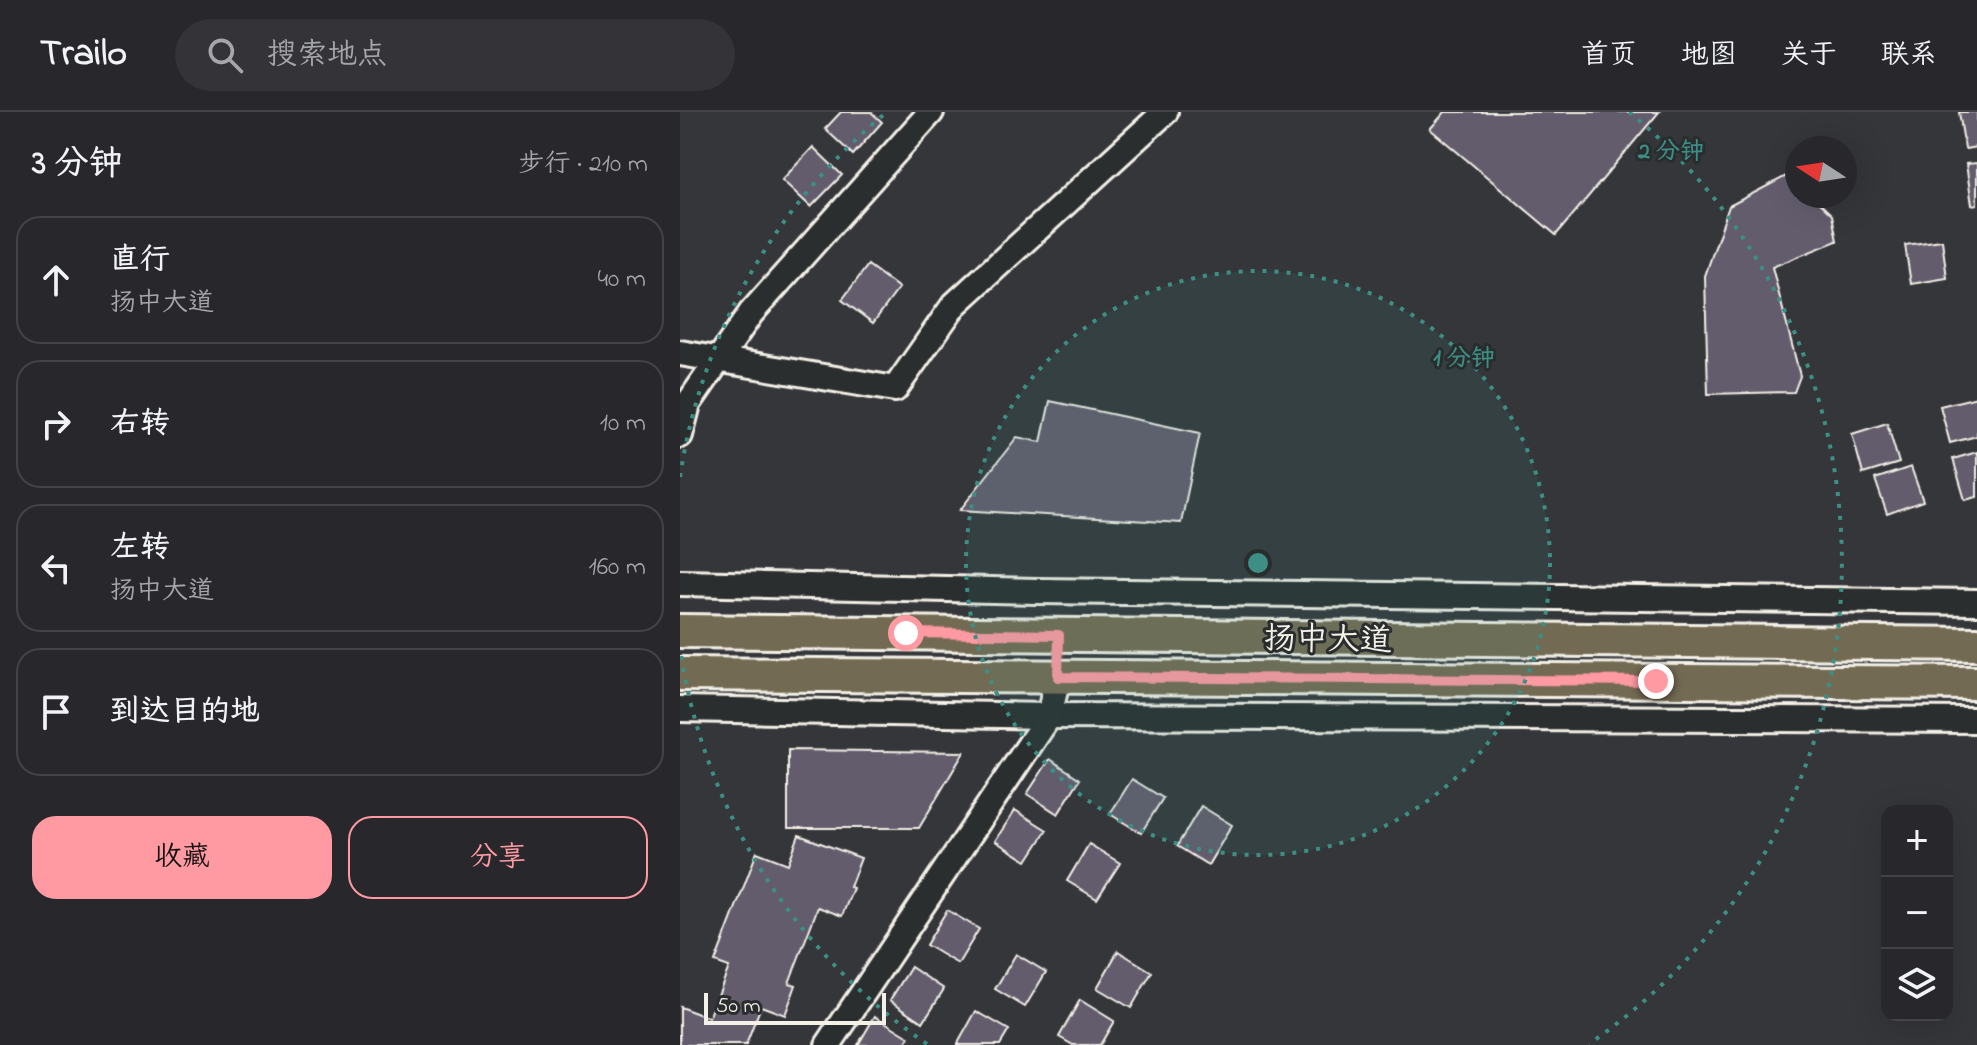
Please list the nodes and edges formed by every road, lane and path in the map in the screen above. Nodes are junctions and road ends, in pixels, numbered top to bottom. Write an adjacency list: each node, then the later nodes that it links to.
1 (931, 112): 4 (street)
2 (1165, 112): 4 (street)
3 (680, 353): 4 (street)
4 (719, 360): 5 (street)
5 (680, 435)
6 (680, 583): 7 (street)
7 (1977, 602)
8 (680, 631): 9 (main road, 扬中大道)
9 (1059, 635): 10 (main road, 扬中大道); 12 (main road)
10 (1977, 644)
11 (680, 674): 12 (main road, 扬中大道)
12 (1058, 677): 13 (main road, 扬中大道); 15 (street)
13 (1977, 683)
14 (680, 709): 15 (street)
15 (1049, 716): 16 (street); 17 (street)
16 (1977, 720)
17 (828, 1045)

